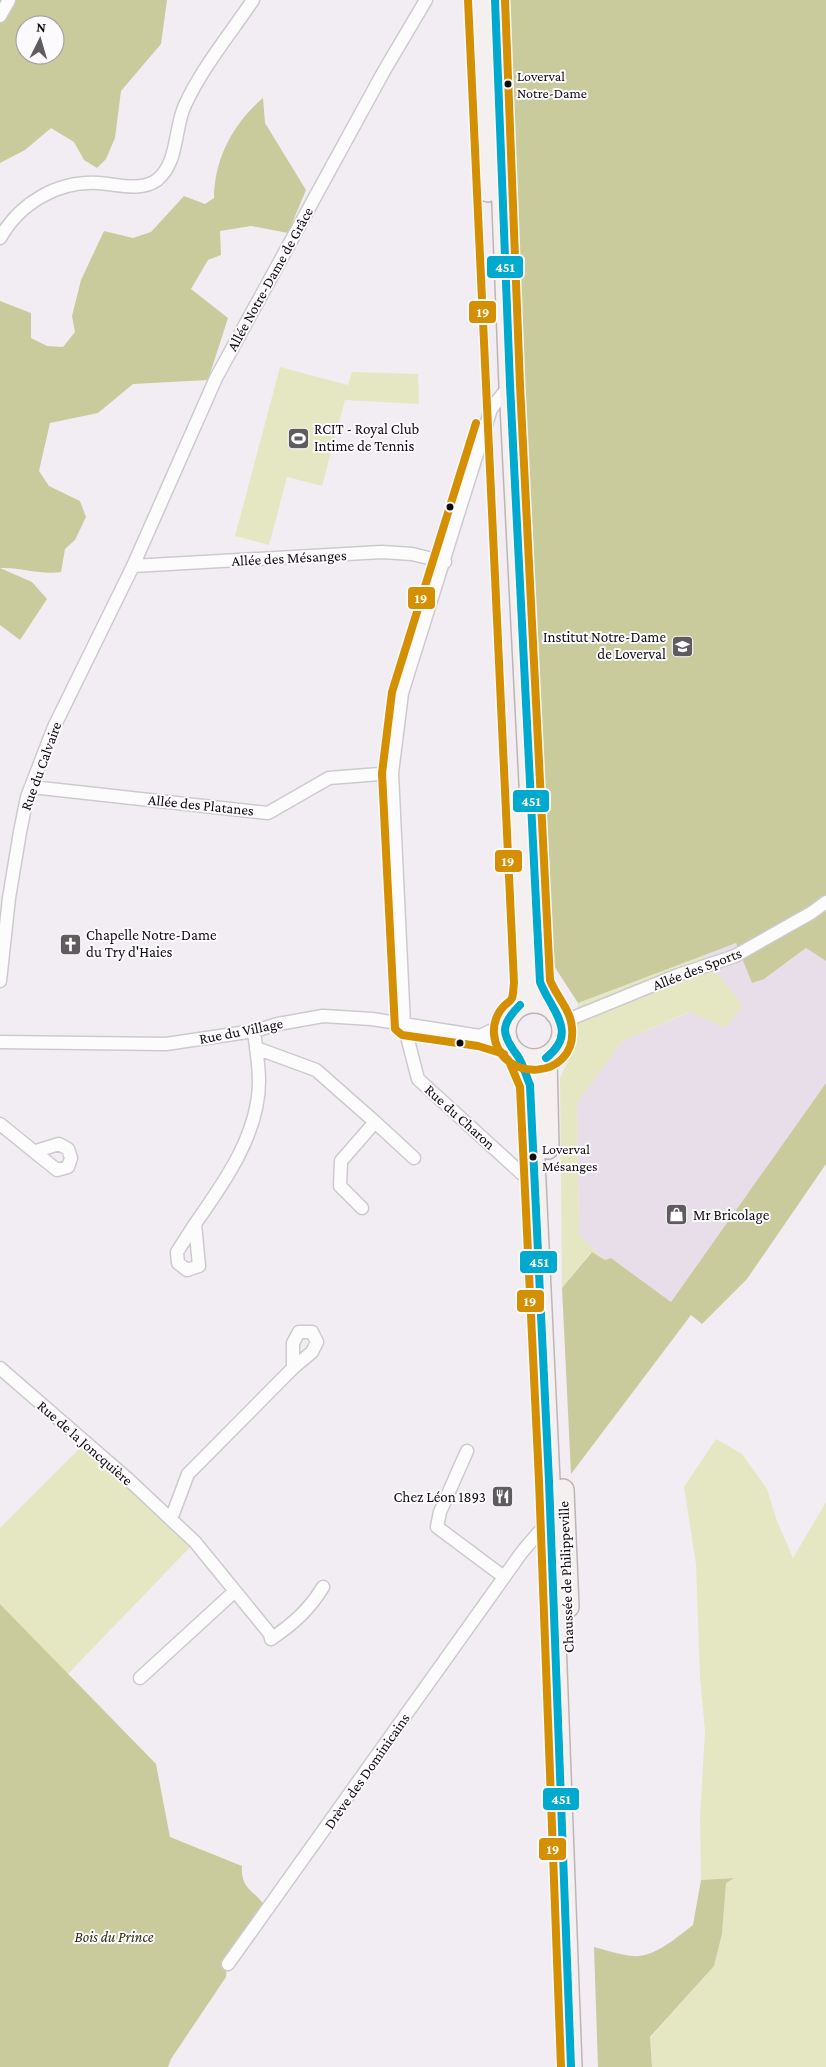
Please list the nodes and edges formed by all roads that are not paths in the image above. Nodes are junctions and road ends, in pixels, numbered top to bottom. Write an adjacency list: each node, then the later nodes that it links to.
1 (9, 0): 6 (street)
2 (253, 0): 7 (street)
3 (426, 0): 10 (street, Allée Notre-Dame de Grâce)
4 (478, 0): 8 (main road)
5 (495, 0): 8 (main road)
6 (0, 16)
7 (0, 238)
8 (504, 392): 9 (street, Rue du Charon); 16 (main road); 17 (main road)
9 (445, 562): 10 (street, Allée des Mésanges); 11 (street, Rue du Charon)
10 (133, 566): 12 (street, Rue du Calvaire)
11 (392, 773): 12 (street, Allée des Platanes); 18 (street, Rue du Charon)
12 (32, 786): 13 (street, Rue du Calvaire)
13 (5, 897): 15 (street, Rue du Calvaire)
14 (826, 902): 17 (street, Allée des Sports)
15 (0, 982)
16 (520, 1005): 17 (main road); 21 (main road)
17 (560, 1020): 24 (main road)
18 (404, 1025): 19 (street, Rue du Village); 20 (street, Rue du Village); 29 (street, Rue du Charon)
19 (254, 1031): 22 (street, Rue du Village); 23 (street)
20 (480, 1036): 21 (street); 21 (street, Rue du Village)
21 (510, 1041): 24 (main road); 36 (main road, Chaussée de Philippeville)
22 (0, 1042)
23 (256, 1048): 25 (street); 31 (street)
24 (546, 1058): 43 (main road, Chaussée de Philippeville)
25 (375, 1122): 28 (street); 30 (street)
26 (0, 1124): 27 (street)
27 (36, 1152)
28 (414, 1158)
29 (521, 1173)
30 (362, 1208)
31 (195, 1224)
32 (0, 1368): 35 (street, Rue de la Joncquière)
33 (293, 1368): 35 (street)
34 (468, 1451): 37 (street)
35 (171, 1519): 39 (street, Rue de la Joncquière)
36 (549, 1524): 37 (street, Drève des Dominicains); 42 (main road, Chaussée de Philippeville)
37 (504, 1577): 41 (street, Drève des Dominicains)
38 (324, 1587): 39 (street, Rue de la Joncquière)
39 (236, 1590): 40 (street)
40 (140, 1678)
41 (228, 1964)
42 (571, 2067)
43 (586, 2067)

